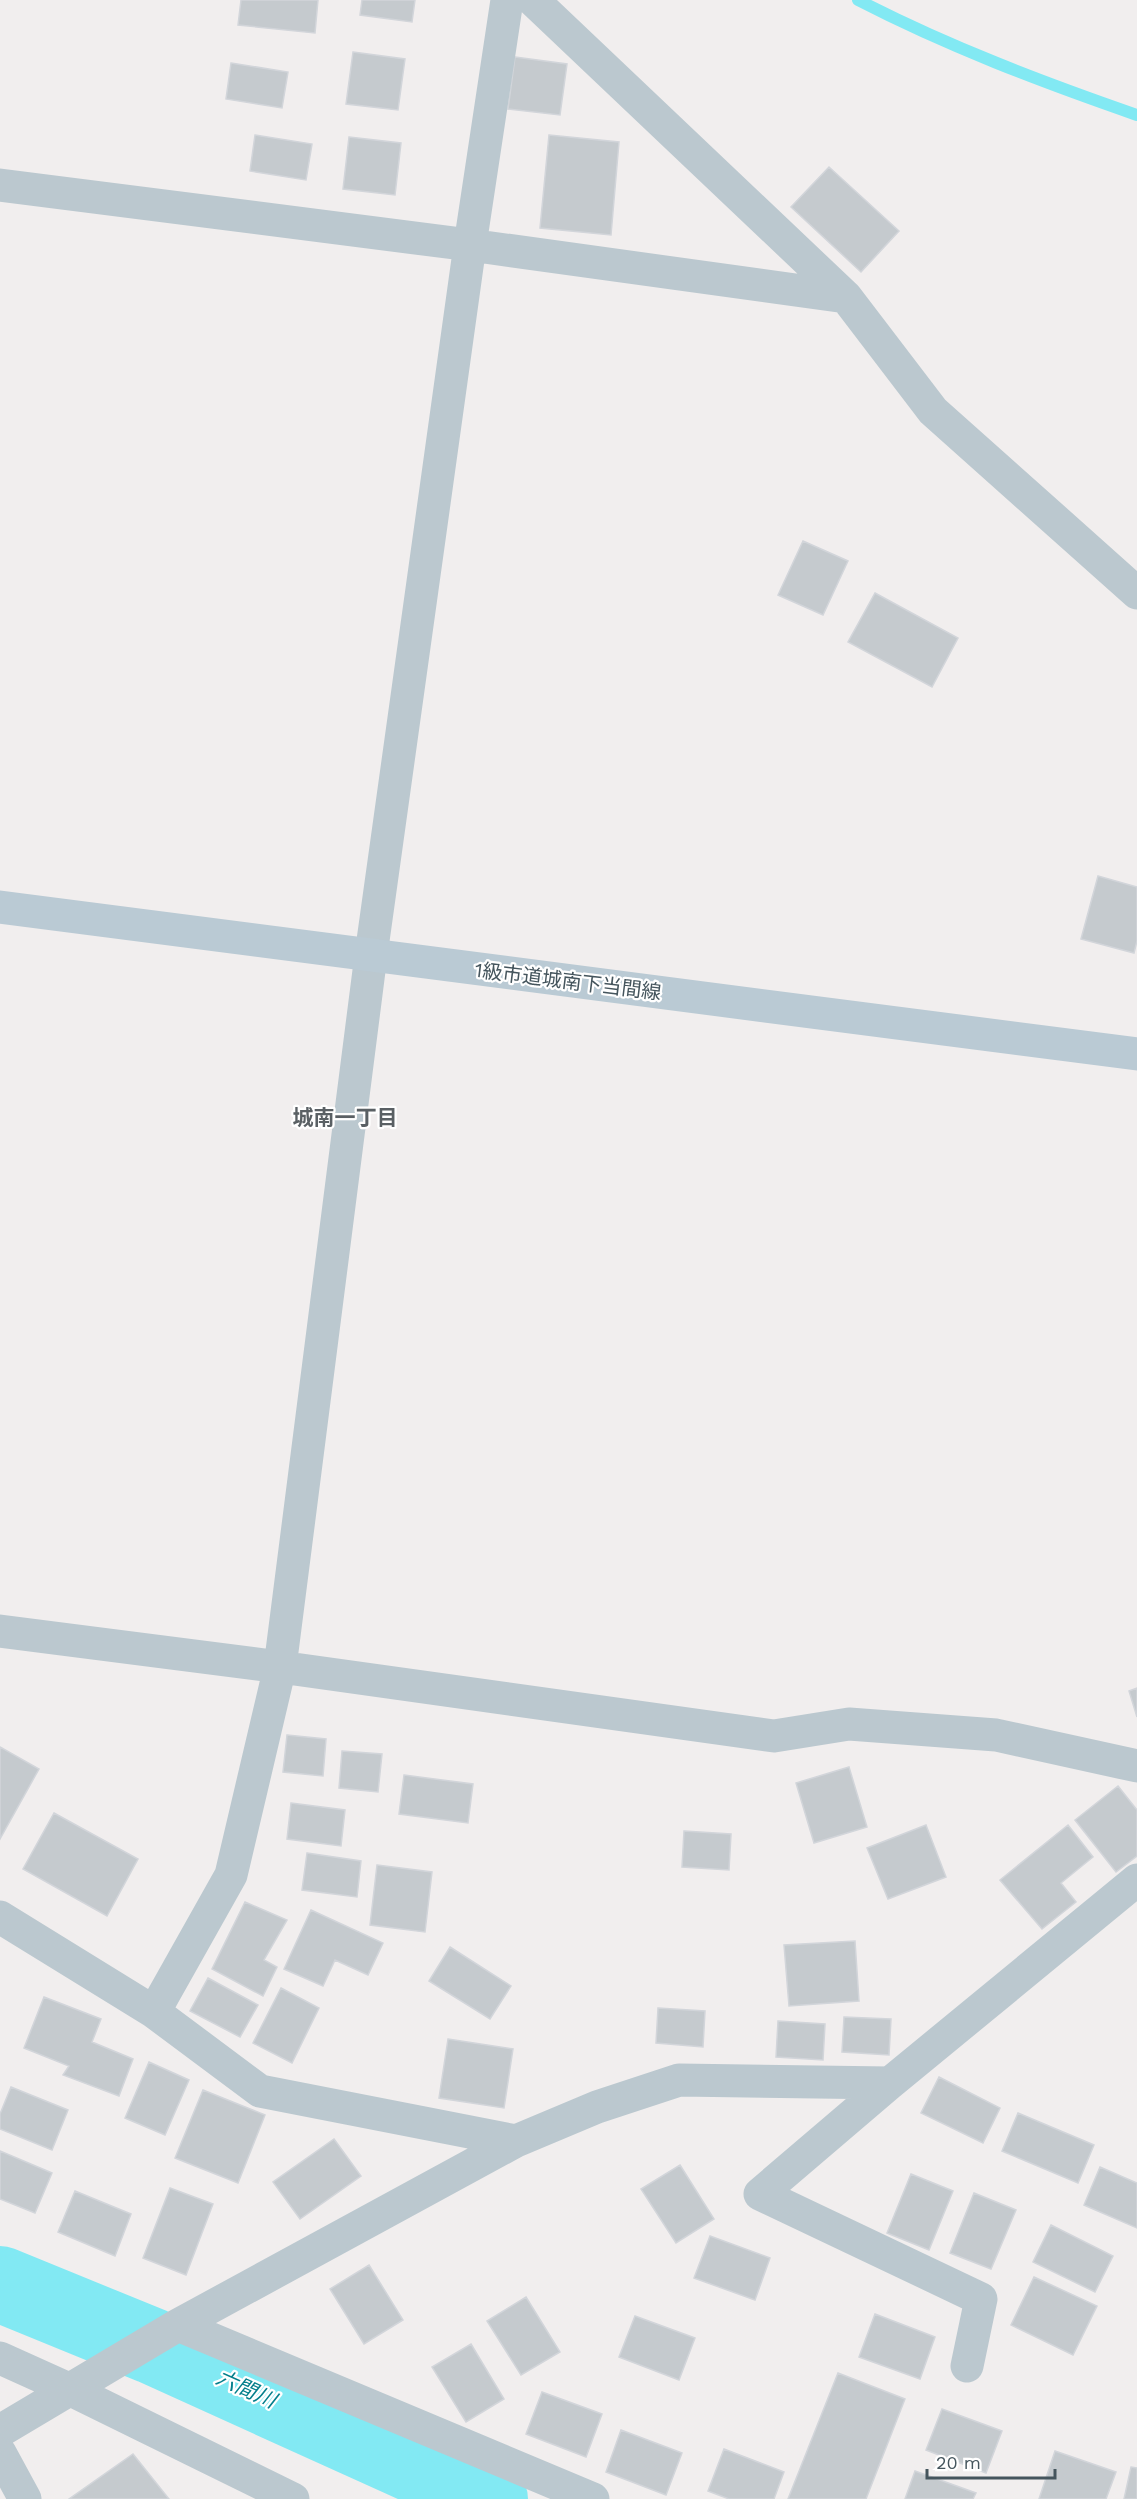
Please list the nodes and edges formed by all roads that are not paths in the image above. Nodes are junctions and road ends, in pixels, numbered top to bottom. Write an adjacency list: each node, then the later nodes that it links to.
1 (507, 0): 4 (street)
2 (533, 0): 5 (street)
3 (0, 185): 4 (street)
4 (470, 244): 5 (street); 8 (street)
5 (846, 297): 6 (street)
6 (1137, 593)
7 (0, 906): 8 (street, 1級市道城南下当間線)
8 (371, 955): 9 (street, 1級市道城南下当間線); 11 (street)
9 (1137, 1054)
10 (0, 1631): 11 (street)
11 (280, 1667): 12 (street); 15 (street)
12 (1137, 1766)
13 (1137, 1880): 16 (street)
14 (0, 1917): 15 (street)
15 (154, 2012): 17 (street)
16 (890, 2083): 17 (street); 20 (street)
17 (516, 2141): 18 (street)
18 (177, 2325): 21 (street); 26 (street)
19 (0, 2358): 21 (street)
20 (967, 2366)
21 (71, 2390): 22 (street); 25 (street)
22 (0, 2431)
23 (0, 2453): 24 (street)
24 (25, 2499)
25 (293, 2499)
26 (593, 2499)

